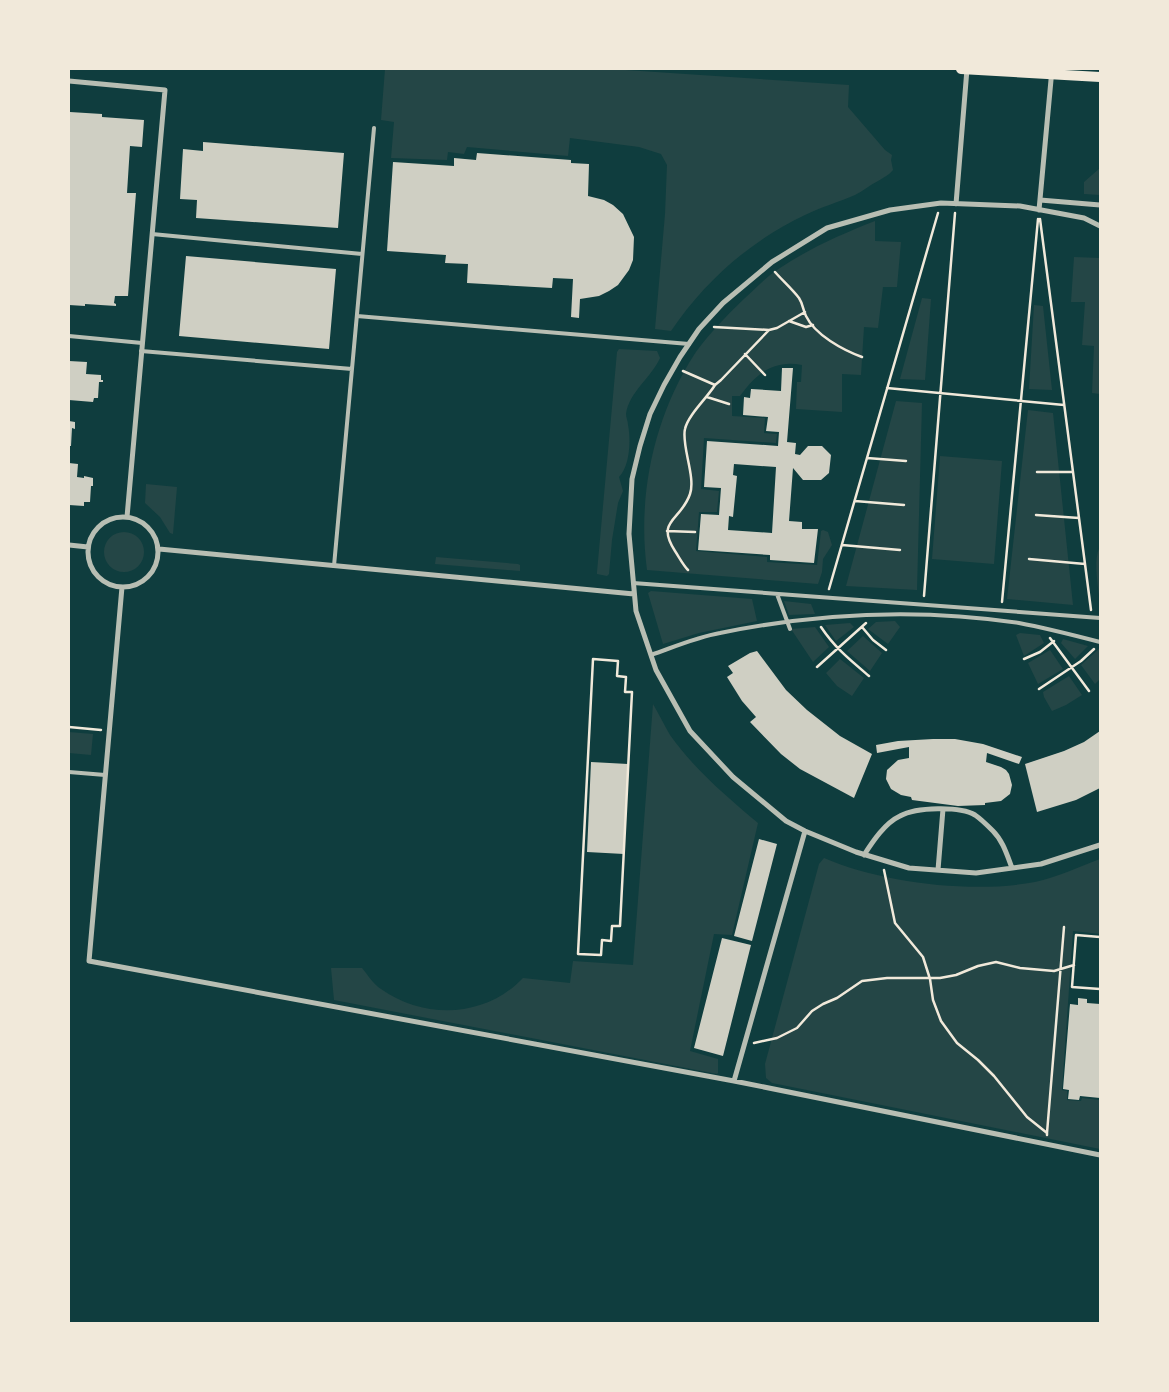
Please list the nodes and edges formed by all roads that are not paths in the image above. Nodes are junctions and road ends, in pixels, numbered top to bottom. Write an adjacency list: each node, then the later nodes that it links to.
1 (961, 69): 2 (main road)
2 (967, 69): 3 (main road); 8 (street)
3 (1052, 71): 4 (main road); 7 (street)
4 (1100, 77)
5 (69, 81): 12 (street)
6 (374, 128): 13 (lane)
7 (1040, 200): 9 (street); 10 (street)
8 (956, 204): 10 (street); 17 (street)
9 (1100, 205)
10 (1039, 210): 11 (street)
11 (1100, 226)
12 (152, 234): 13 (lane); 16 (street)
13 (362, 254): 14 (lane)
14 (357, 316): 17 (lane); 19 (lane)
15 (69, 336): 16 (lane)
16 (142, 343): 18 (street)
17 (688, 344): 25 (street)
18 (141, 351): 19 (lane); 20 (street)
19 (352, 369): 24 (lane)
20 (127, 517): 22 (street); 23 (street)
21 (69, 545): 22 (street)
22 (88, 546): 26 (street)
23 (158, 549): 24 (street); 26 (street)
24 (334, 566): 27 (street)
25 (633, 583): 27 (street); 28 (lane)
26 (122, 587): 35 (street)
27 (634, 594): 33 (street)
28 (777, 594): 29 (lane); 30 (lane)
29 (1100, 618)
30 (787, 622): 31 (lane); 32 (lane); 33 (lane)
31 (790, 629)
32 (1100, 642)
33 (651, 655): 37 (street)
34 (69, 772): 35 (lane)
35 (106, 775): 42 (street)
36 (943, 809): 39 (street); 40 (street); 41 (street)
37 (805, 831): 39 (street); 42 (street)
38 (1100, 844): 40 (street)
39 (864, 855): 41 (street)
40 (1012, 868): 41 (street)
41 (938, 870)
42 (734, 1081): 43 (street)
43 (1100, 1155)

